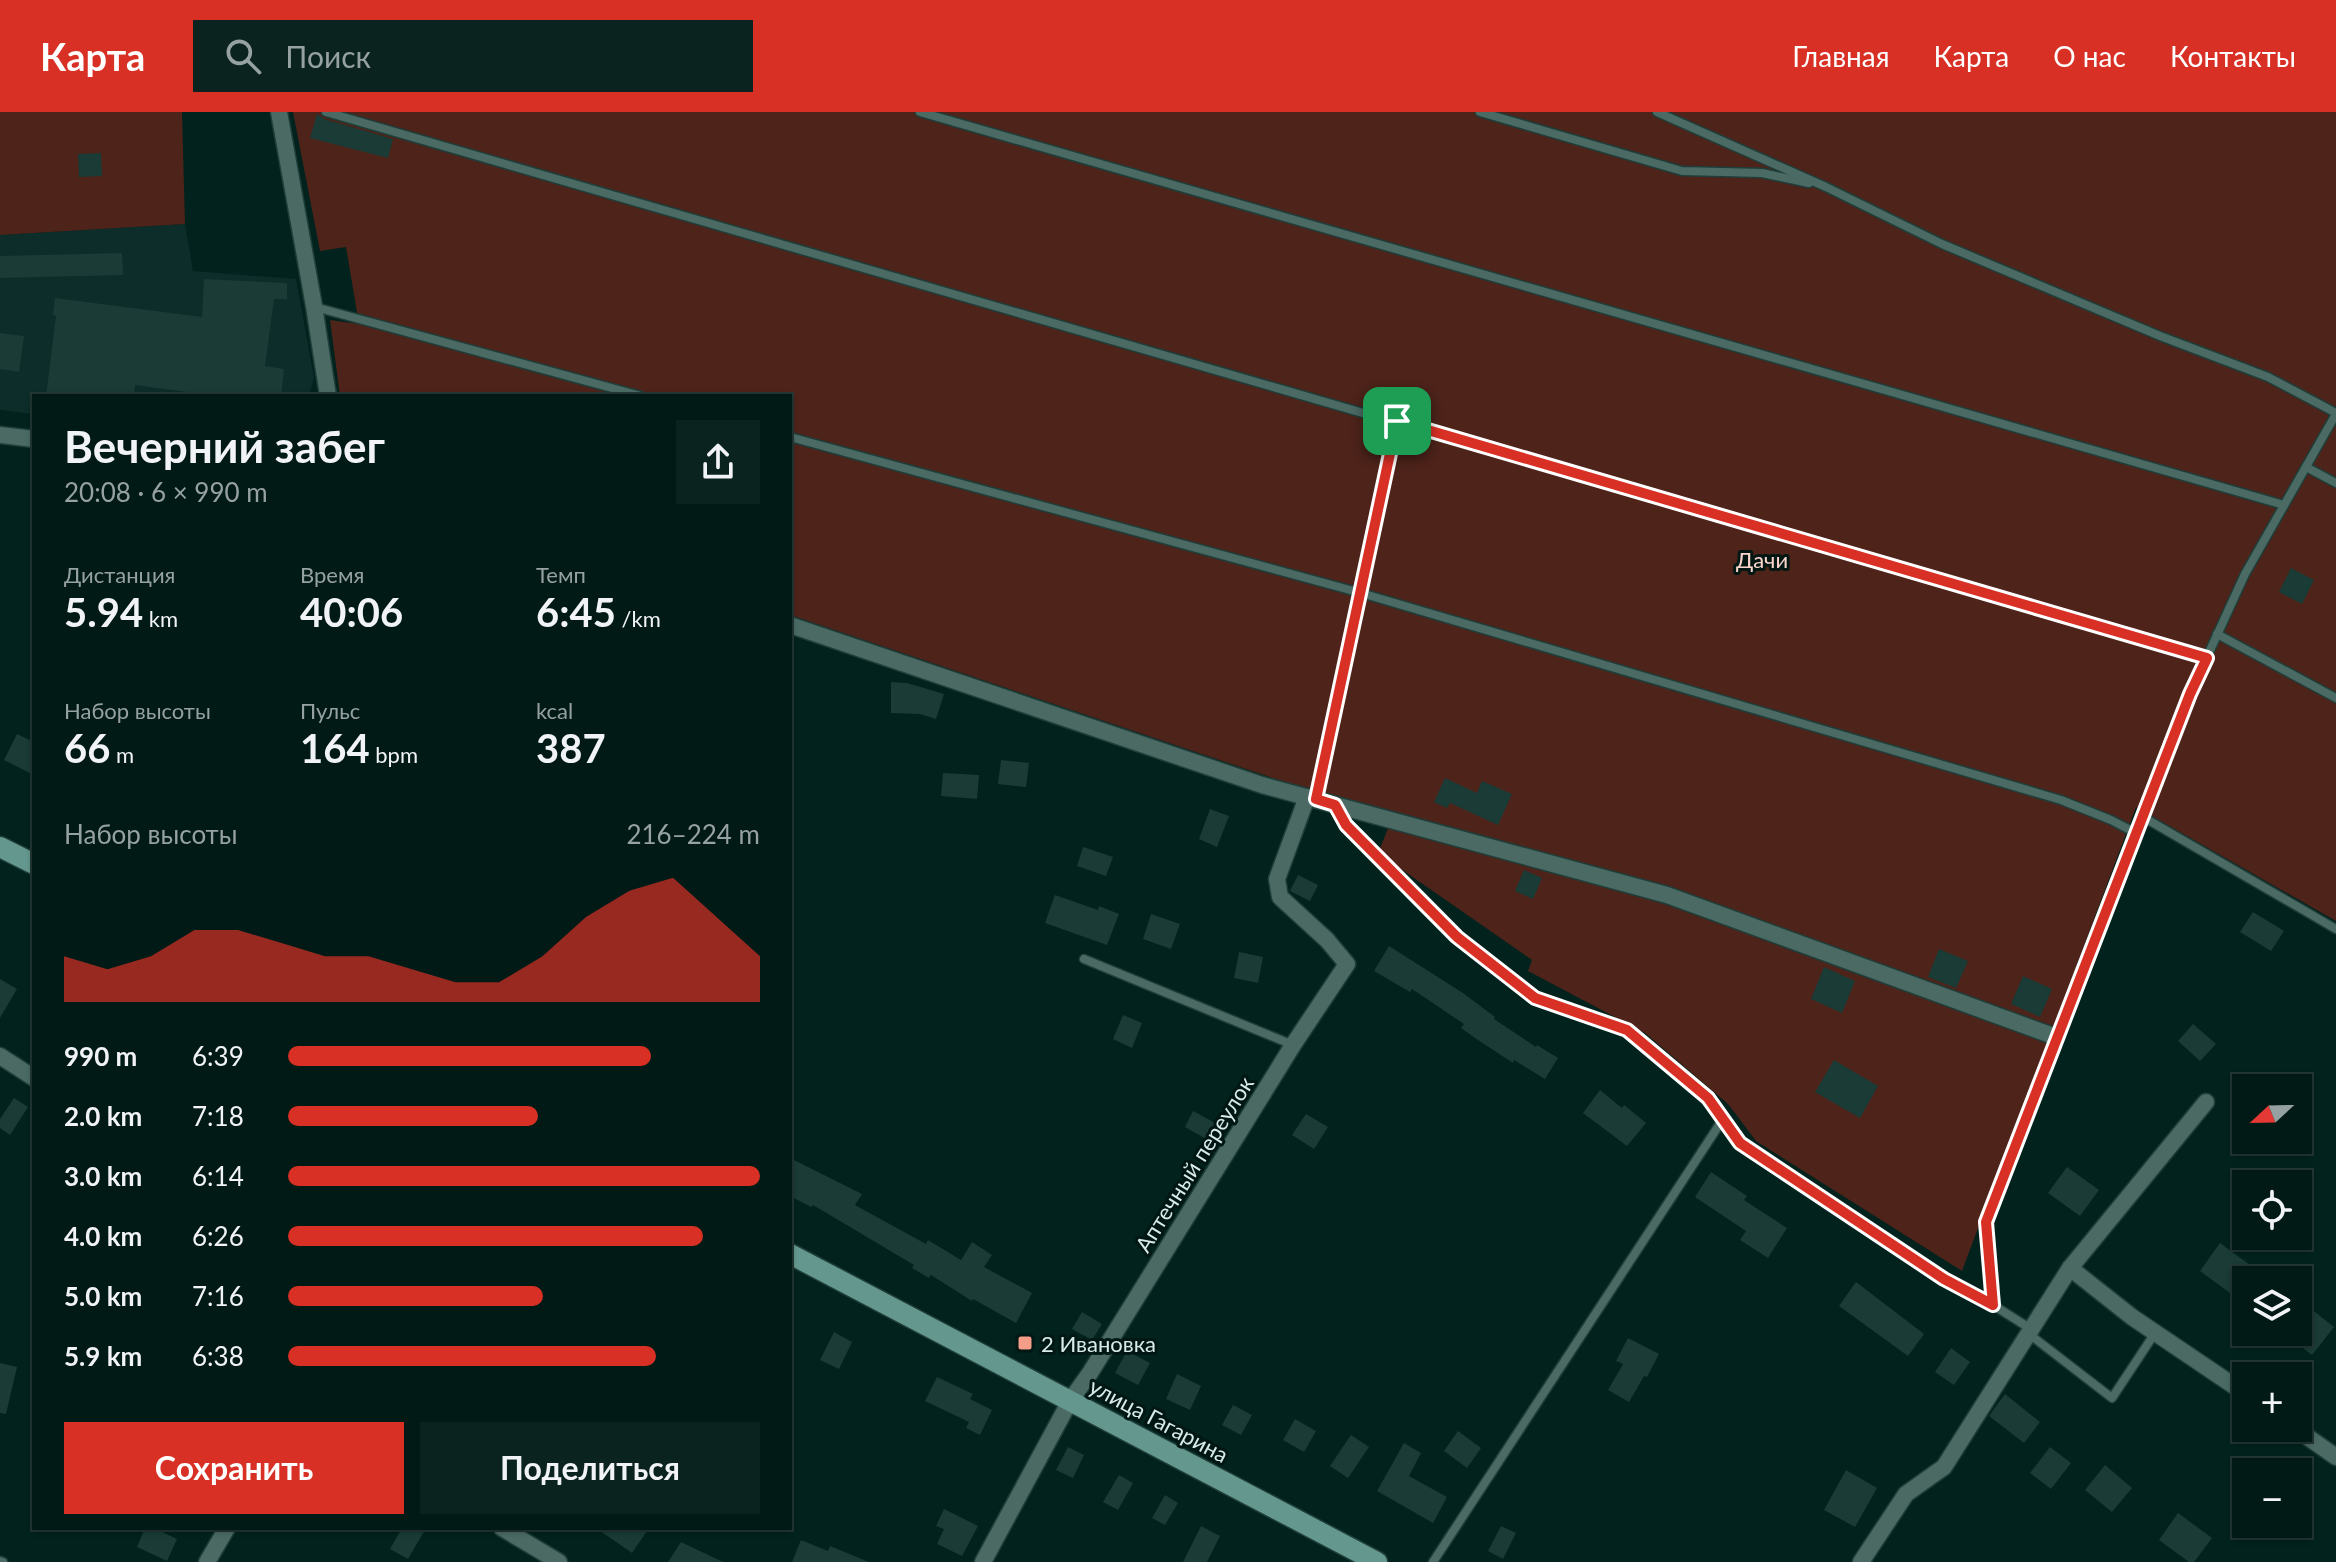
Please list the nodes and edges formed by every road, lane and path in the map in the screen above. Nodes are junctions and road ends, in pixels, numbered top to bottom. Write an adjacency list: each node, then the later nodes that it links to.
1 (279, 112): 7 (street)
2 (326, 112): 11 (lane)
3 (920, 112): 17 (lane)
4 (1480, 112): 6 (lane)
5 (1657, 112): 6 (lane)
6 (1826, 187): 10 (lane)
7 (314, 306): 8 (street); 9 (lane)
8 (328, 394)
9 (634, 394)
10 (2336, 414): 15 (lane)
11 (1397, 421): 18 (lane); 21 (lane)
12 (0, 435): 14 (street)
13 (792, 438): 18 (lane)
14 (32, 439)
15 (2306, 467): 16 (lane); 17 (lane)
16 (2336, 483)
17 (2284, 505): 20 (lane)
18 (1361, 593): 23 (lane); 26 (lane)
19 (792, 626): 23 (street)
20 (2217, 634): 21 (lane); 22 (lane)
21 (2207, 658): 25 (lane)
22 (2336, 698)
23 (1311, 798): 24 (street); 32 (street, Аптечный переулок)
24 (1335, 805): 31 (street); 36 (lane)
25 (2143, 817): 26 (lane); 29 (lane)
26 (2136, 833): 31 (lane)
27 (0, 847): 28 (street)
28 (32, 863)
29 (2336, 929)
30 (1084, 959): 32 (lane)
31 (2056, 1037): 39 (lane)
32 (1293, 1045): 43 (street, Аптечный переулок)
33 (0, 1056): 34 (street)
34 (32, 1077)
35 (2206, 1102): 38 (street)
36 (1723, 1119): 39 (lane); 52 (lane)
37 (792, 1255): 43 (street, улица Гагарина)
38 (2070, 1268): 40 (street); 41 (street)
39 (1993, 1305): 40 (lane)
40 (2029, 1332): 41 (lane); 53 (street)
41 (2155, 1333): 42 (street)
42 (2232, 1385)
43 (1070, 1401): 50 (street, Аптечный переулок); 51 (street, улица Гагарина)
44 (2312, 1440): 45 (street)
45 (2336, 1457)
46 (226, 1530): 48 (street)
47 (505, 1530): 49 (street)
48 (207, 1562)
49 (559, 1562)
50 (983, 1562)
51 (1377, 1562)
52 (1433, 1562)
53 (1861, 1562)

